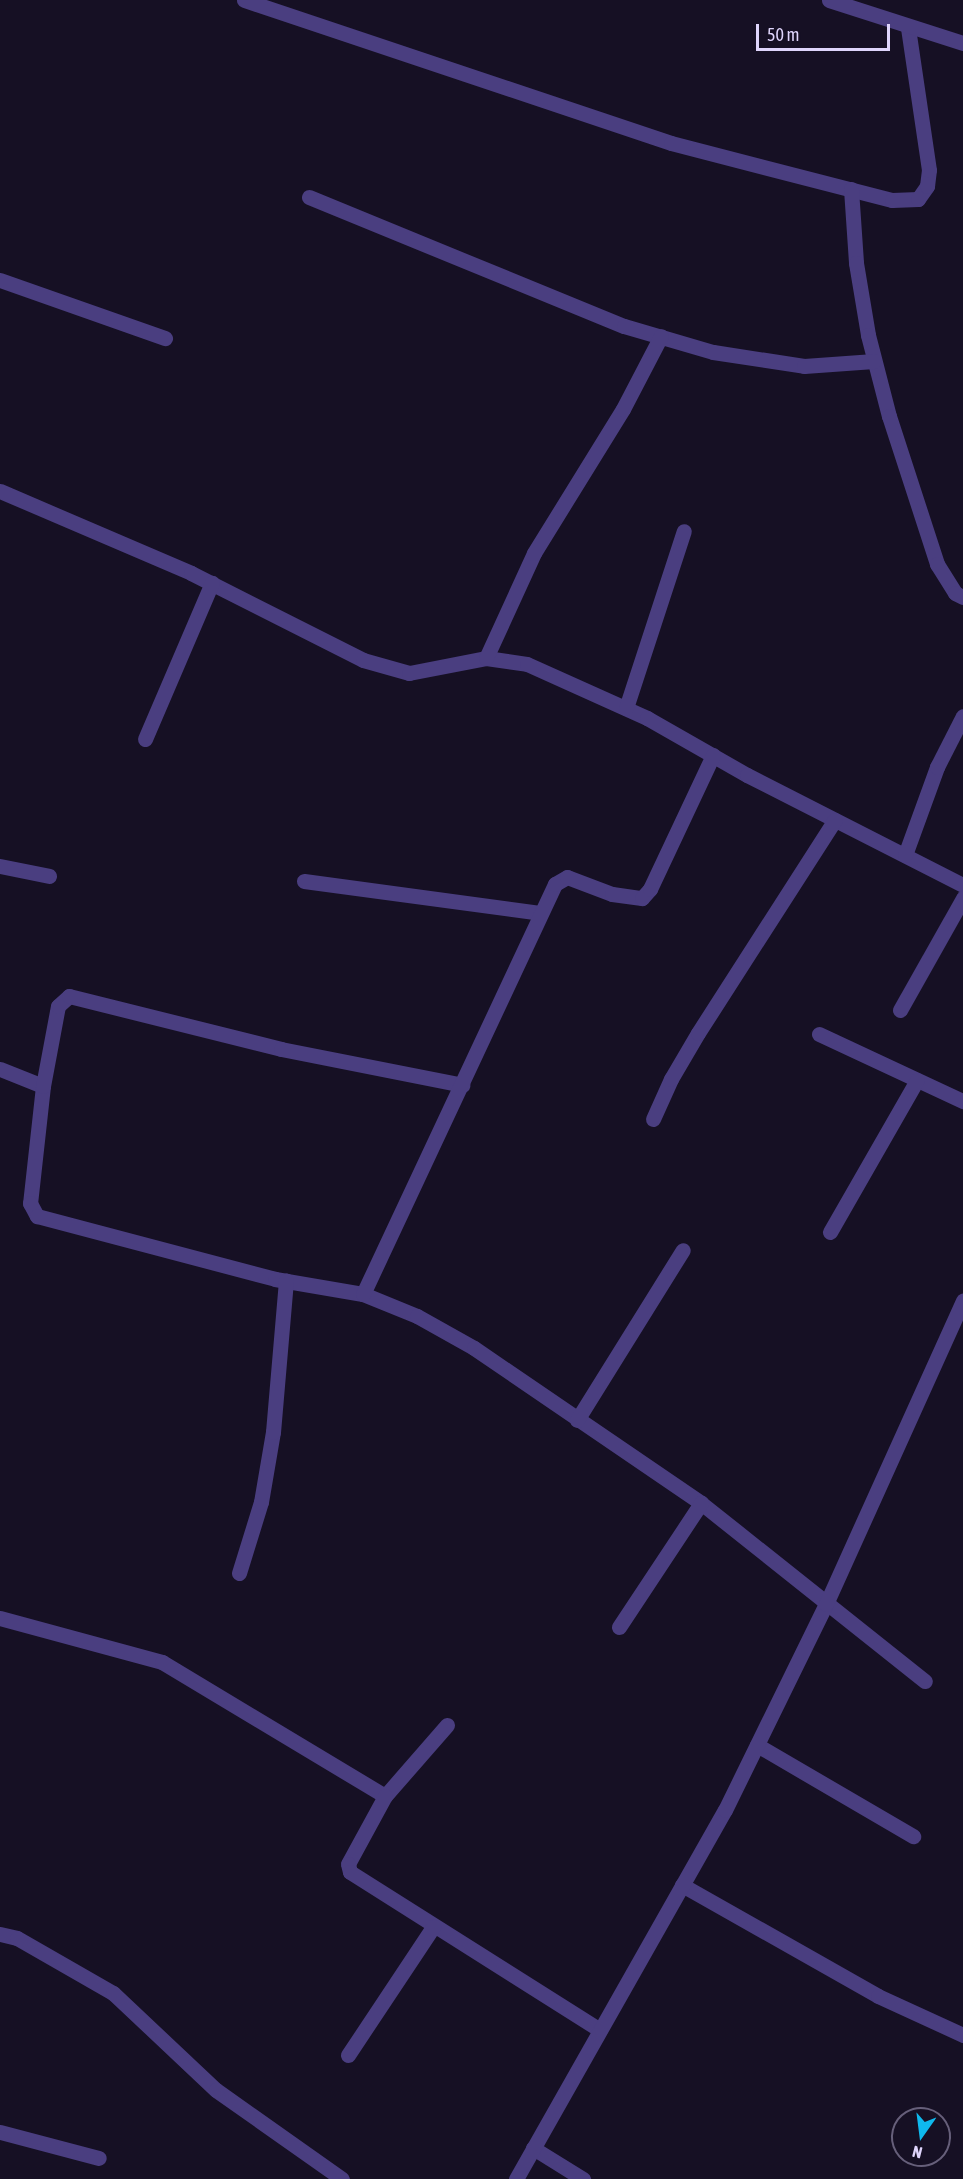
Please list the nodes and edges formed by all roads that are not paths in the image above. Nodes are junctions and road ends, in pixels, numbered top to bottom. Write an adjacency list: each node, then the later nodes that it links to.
1 (244, 0): 5 (street)
2 (829, 0): 3 (street)
3 (908, 28): 4 (street); 5 (street)
4 (963, 43)
5 (852, 189): 10 (street)
6 (309, 197): 8 (street)
7 (0, 280): 9 (street)
8 (661, 336): 10 (street); 15 (street)
9 (165, 338)
10 (874, 361): 14 (street)
11 (0, 491): 13 (street)
12 (684, 531): 16 (street)
13 (212, 584): 15 (street); 18 (street)
14 (963, 597)
15 (486, 658): 16 (street)
16 (626, 708): 19 (street)
17 (963, 716): 21 (street)
18 (145, 740)
19 (713, 756): 20 (street); 27 (street)
20 (835, 820): 21 (street); 35 (street)
21 (905, 855): 25 (street)
22 (0, 866): 23 (street)
23 (49, 876)
24 (304, 881): 27 (street)
25 (963, 885)
26 (963, 898): 28 (street)
27 (540, 913): 32 (street)
28 (900, 1010)
29 (819, 1034): 31 (street)
30 (0, 1069): 33 (street)
31 (917, 1080): 34 (street); 36 (street)
32 (462, 1084): 33 (street); 39 (street)
33 (43, 1086): 38 (street)
34 (963, 1101)
35 (653, 1119)
36 (830, 1232)
37 (683, 1250): 41 (street)
38 (286, 1281): 39 (street); 43 (street)
39 (363, 1294): 41 (street)
40 (963, 1301): 44 (street)
41 (577, 1420): 42 (street)
42 (701, 1503): 44 (street); 46 (street)
43 (239, 1573)
44 (826, 1604): 47 (street); 49 (street)
45 (0, 1618): 50 (street)
46 (619, 1627)
47 (925, 1681)
48 (447, 1725): 50 (street)
49 (757, 1745): 51 (street); 52 (street)
50 (385, 1796): 53 (street)
51 (913, 1836)
52 (682, 1885): 55 (street); 56 (street)
53 (433, 1927): 55 (street); 57 (street)
54 (0, 1934): 61 (street)
55 (598, 2029): 59 (street)
56 (963, 2035)
57 (348, 2055)
58 (0, 2132): 60 (street)
59 (533, 2148): 62 (street); 63 (street)
60 (99, 2157)
61 (342, 2179)
62 (516, 2179)
63 (583, 2179)

